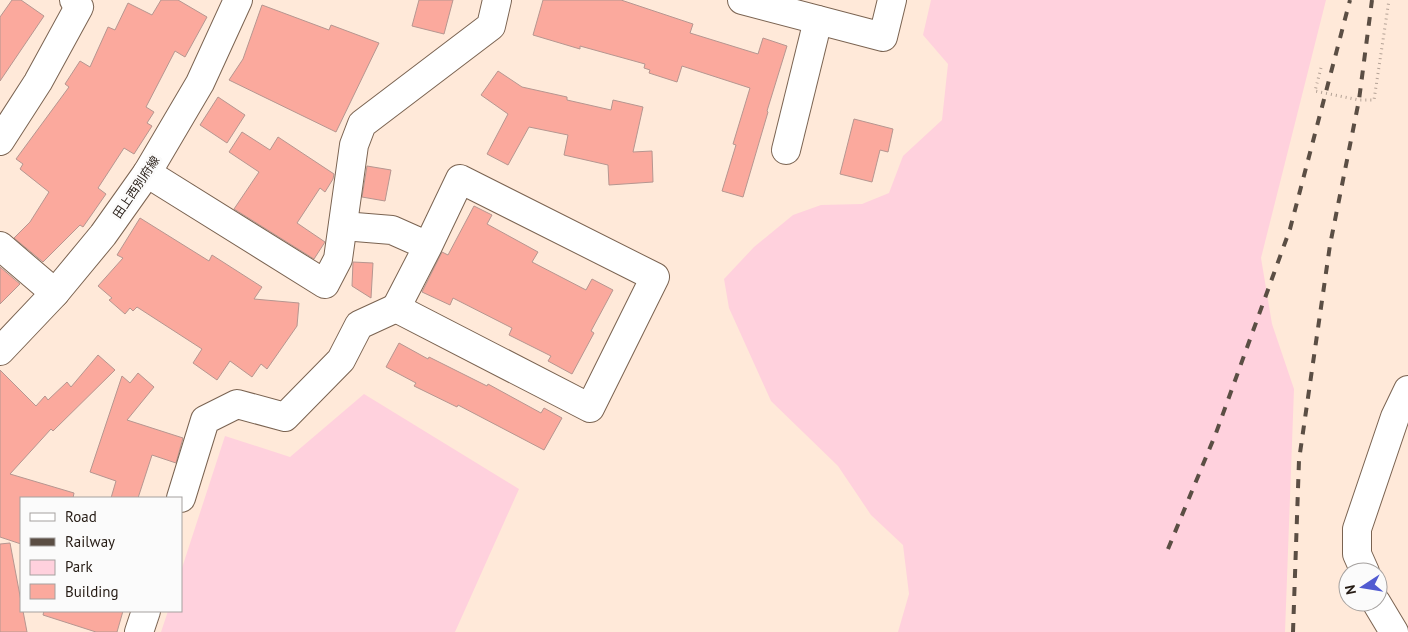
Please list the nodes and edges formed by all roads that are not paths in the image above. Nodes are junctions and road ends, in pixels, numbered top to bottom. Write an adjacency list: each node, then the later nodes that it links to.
1 (74, 0): 7 (street)
2 (238, 0): 9 (street, 田上西別府線)
3 (497, 0): 10 (street)
4 (742, 0): 6 (street)
5 (892, 0): 6 (street)
6 (818, 20): 8 (street)
7 (0, 141)
8 (786, 150)
9 (147, 173): 10 (street); 13 (street, 田上西別府線)
10 (343, 226): 12 (street)
11 (0, 246): 13 (street)
12 (428, 246): 14 (street); 14 (street)
13 (55, 293): 15 (street, 田上西別府線)
14 (396, 308): 17 (street)
15 (0, 351)
16 (1408, 390): 18 (street)
17 (181, 497)
18 (1361, 562)
19 (146, 612): 21 (street)
20 (1382, 612): 22 (street)
21 (139, 632)
22 (1394, 632)

